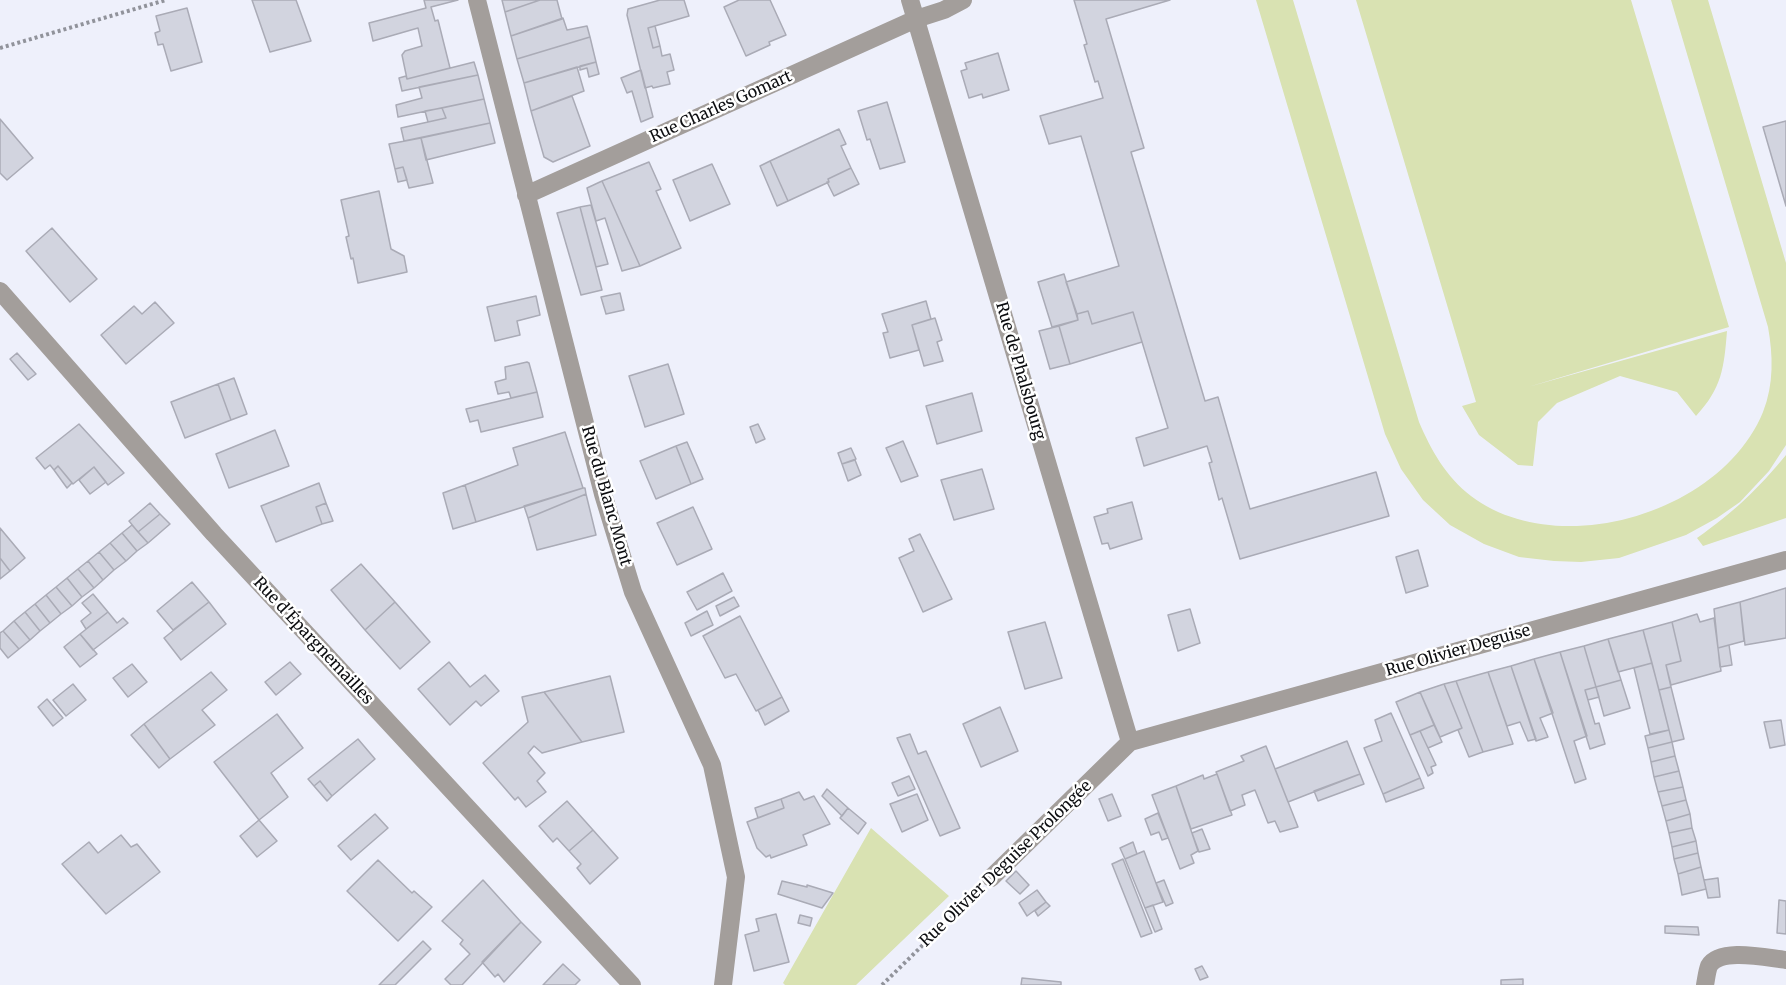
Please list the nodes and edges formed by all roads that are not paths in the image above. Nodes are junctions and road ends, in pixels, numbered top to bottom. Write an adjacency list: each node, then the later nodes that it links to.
1 (477, 0): 5 (street, Rue du Blanc Mont)
2 (910, 0): 4 (street, Rue de Phalsbourg)
3 (963, 0): 4 (street, Rue Charles Gomart)
4 (916, 19): 5 (street, Rue Charles Gomart); 8 (street, Rue de Phalsbourg)
5 (526, 195): 12 (street, Rue du Blanc Mont)
6 (0, 291): 11 (street, Rue d'Épargnemailles)
7 (1786, 560): 8 (street, Rue Olivier Deguise)
8 (1130, 742): 9 (street, Rue Olivier Deguise Prolongée)
9 (991, 878)
10 (1786, 960): 13 (street)
11 (632, 985)
12 (723, 985)
13 (1705, 985)

